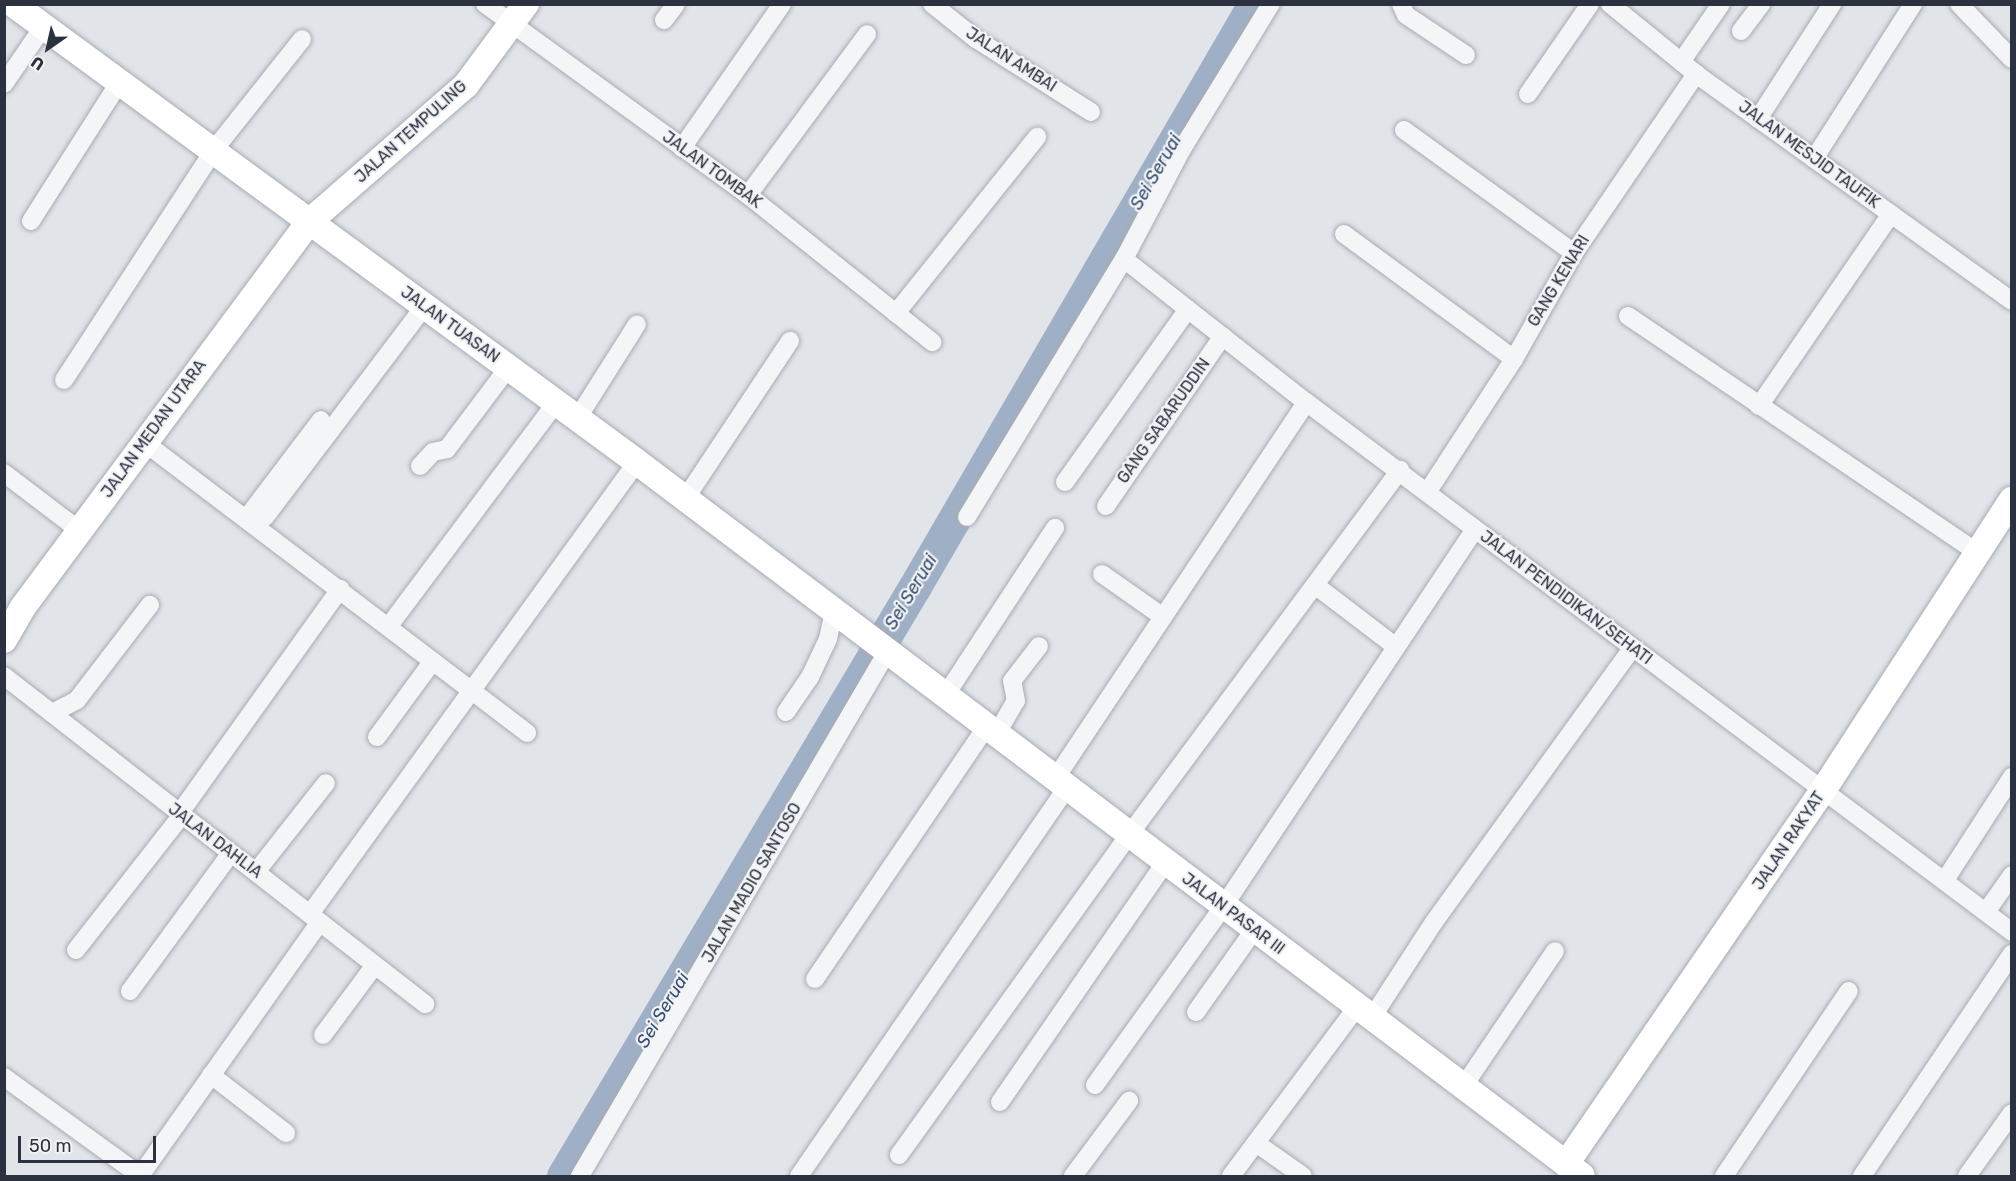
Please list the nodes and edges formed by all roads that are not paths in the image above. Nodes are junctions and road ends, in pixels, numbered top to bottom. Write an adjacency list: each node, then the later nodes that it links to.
1 (13, 4): 17 (street, JALAN TUASAN)
2 (485, 4): 15 (street, JALAN TOMBAK)
3 (676, 4): 16 (street)
4 (782, 4): 32 (street)
5 (932, 4): 28 (street, JALAN AMBAI)
6 (1271, 4): 41 (street)
7 (1401, 4): 21 (street)
8 (1590, 4): 27 (street)
9 (1720, 4): 23 (street)
10 (1761, 4): 18 (street)
11 (1832, 4): 29 (street)
12 (1913, 4): 34 (street)
13 (1959, 4): 22 (street)
14 (1618, 7): 23 (street, JALAN MESJID TAUFIK)
15 (519, 15): 32 (street, JALAN TOMBAK); 38 (street, JALAN TEMPULING)
16 (664, 20)
17 (43, 27): 25 (street, JALAN TUASAN); 26 (street)
18 (1741, 31)
19 (867, 34): 35 (street)
20 (302, 39): 33 (street)
21 (1466, 55)
22 (2012, 59)
23 (1681, 63): 24 (street, JALAN MESJID TAUFIK)
24 (1696, 74): 29 (street, JALAN MESJID TAUFIK); 40 (street, GANG KENARI)
25 (120, 83): 33 (street, JALAN TUASAN); 37 (street)
26 (4, 84)
27 (1528, 94)
28 (1092, 112)
29 (1758, 119): 34 (street, JALAN MESJID TAUFIK)
30 (1404, 130): 40 (street)
31 (1036, 137): 45 (street)
32 (682, 148): 35 (street, JALAN TOMBAK)
33 (213, 151): 38 (street, JALAN TUASAN); 53 (street)
34 (1814, 159): 36 (street, JALAN MESJID TAUFIK)
35 (748, 195): 45 (street, JALAN TOMBAK)
36 (1891, 214): 42 (street, JALAN MESJID TAUFIK); 56 (street)
37 (31, 221)
38 (309, 222): 43 (street, JALAN TUASAN); 59 (street, JALAN MEDAN UTARA)
39 (1344, 234): 51 (street)
40 (1574, 253): 51 (street, GANG KENARI)
41 (1125, 260): 44 (street, JALAN PENDIDIKAN/SEHATI); 69 (street)
42 (2012, 301)
43 (424, 307): 52 (street, JALAN TUASAN); 70 (street)
44 (1188, 309): 48 (street, JALAN PENDIDIKAN/SEHATI); 64 (street)
45 (896, 313): 50 (street, JALAN TOMBAK)
46 (1628, 316): 56 (street)
47 (637, 324): 57 (street)
48 (1223, 336): 54 (street, JALAN PENDIDIKAN/SEHATI); 68 (street, GANG SABARUDDIN)
49 (790, 340): 66 (street)
50 (932, 342)
51 (1514, 359): 65 (street, GANG KENARI)
52 (508, 368): 55 (street, JALAN TUASAN); 61 (street)
53 (64, 380)
54 (1306, 402): 62 (street, JALAN PENDIDIKAN/SEHATI); 80 (street)
55 (556, 403): 57 (street, JALAN TUASAN); 82 (street)
56 (1759, 406): 75 (street)
57 (578, 419): 60 (street, JALAN TUASAN)
58 (321, 420): 71 (street)
59 (144, 442): 71 (street); 74 (street, JALAN MEDAN UTARA)
60 (636, 462): 66 (street, JALAN TUASAN); 90 (street)
61 (420, 466)
62 (1400, 470): 65 (street, JALAN PENDIDIKAN/SEHATI); 77 (street)
63 (4, 472): 74 (street)
64 (1065, 482)
65 (1428, 491): 73 (street, JALAN PENDIDIKAN/SEHATI)
66 (686, 499): 81 (street, JALAN TUASAN)
67 (2012, 500): 75 (street, JALAN RAKYAT)
68 (1106, 506)
69 (967, 517)
70 (265, 518)
71 (246, 519): 78 (street)
72 (1055, 528): 91 (street)
73 (1474, 529): 85 (street); 86 (street, JALAN PENDIDIKAN/SEHATI)
74 (80, 531): 83 (street, JALAN MEDAN UTARA)
75 (1978, 553): 100 (street, JALAN RAKYAT)
76 (1102, 574): 80 (street)
77 (1316, 585): 85 (street); 102 (street)
78 (340, 589): 82 (street); 101 (street)
79 (150, 605): 93 (street)
80 (1162, 616): 99 (street)
81 (843, 619): 87 (street, JALAN TUASAN); 92 (street)
82 (389, 626): 88 (street)
83 (4, 640)
84 (1039, 646): 94 (street)
85 (1396, 647): 108 (street)
86 (1632, 648): 100 (street, JALAN PENDIDIKAN/SEHATI); 122 (street)
87 (886, 651): 91 (street, JALAN PASAR III); 136 (street, JALAN MADIO SANTOSO)
88 (432, 662): 90 (street); 96 (street)
89 (4, 676): 93 (street, JALAN DAHLIA)
90 (471, 692): 95 (street); 110 (street)
91 (945, 696): 94 (street, JALAN PASAR III)
92 (786, 712)
93 (52, 713): 101 (street, JALAN DAHLIA)
94 (991, 731): 99 (street, JALAN PASAR III); 117 (street)
95 (527, 733)
96 (377, 738)
97 (2012, 777): 107 (street)
98 (326, 783): 105 (street)
99 (1061, 783): 102 (street, JALAN PASAR III); 137 (street)
100 (1824, 789): 107 (street, JALAN PENDIDIKAN/SEHATI); 134 (street, JALAN RAKYAT)
101 (180, 815): 103 (street, JALAN DAHLIA); 113 (street)
102 (1129, 835): 104 (street, JALAN PASAR III); 133 (street)
103 (231, 853): 105 (street, JALAN DAHLIA); 119 (street)
104 (1165, 863): 108 (street, JALAN PASAR III); 128 (street)
105 (256, 872): 110 (street, JALAN DAHLIA)
106 (2012, 875): 109 (street)
107 (1945, 880): 109 (street, JALAN PENDIDIKAN/SEHATI)
108 (1223, 907): 111 (street, JALAN PASAR III); 126 (street)
109 (1986, 912): 112 (street, JALAN PENDIDIKAN/SEHATI)
110 (315, 918): 116 (street, JALAN DAHLIA); 124 (street)
111 (1254, 930): 121 (street); 122 (street, JALAN PASAR III)
112 (2012, 932)
113 (76, 950)
114 (1555, 951): 127 (street)
115 (2012, 954): 142 (street)
116 (375, 965): 120 (street, JALAN DAHLIA); 123 (street)
117 (815, 979)
118 (1849, 991): 141 (street)
119 (130, 992)
120 (426, 1004)
121 (1196, 1012)
122 (1364, 1013): 127 (street, JALAN PASAR III); 132 (street)
123 (323, 1035)
124 (211, 1075): 131 (street); 135 (street)
125 (4, 1077): 135 (street)
126 (1095, 1085)
127 (1463, 1088): 134 (street, JALAN PASAR III)
128 (1000, 1101)
129 (1129, 1101): 138 (street)
130 (2012, 1113): 143 (street)
131 (286, 1134)
132 (1256, 1143): 139 (street); 140 (street)
133 (899, 1155)
134 (1569, 1172)
135 (140, 1176)
136 (580, 1176)
137 (799, 1176)
138 (1073, 1176)
139 (1231, 1176)
140 (1303, 1176)
141 (1724, 1176)
142 (1862, 1176)
143 (1967, 1176)

